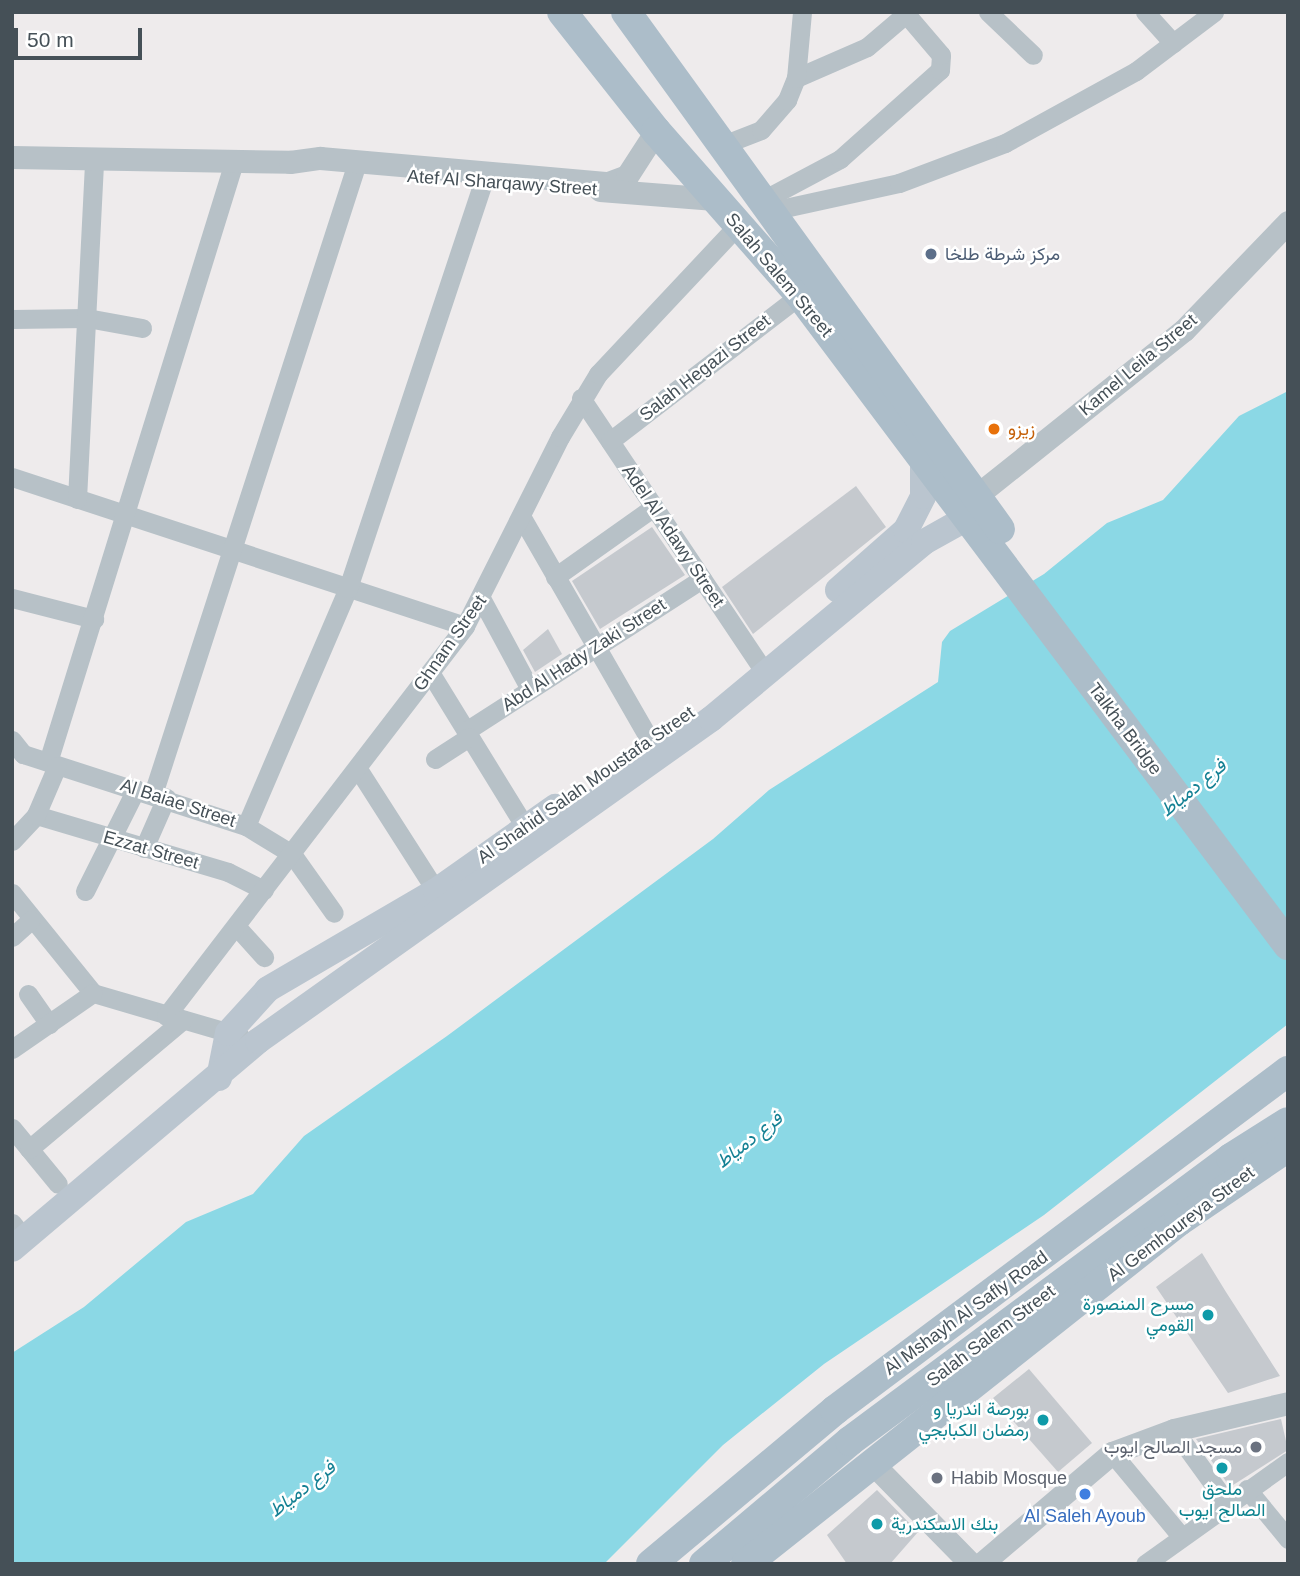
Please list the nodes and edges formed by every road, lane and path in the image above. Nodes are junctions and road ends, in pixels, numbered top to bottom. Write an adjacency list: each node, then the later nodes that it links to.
1 (562, 12): 13 (main road, Salah Salem Street)
2 (586, 12): 13 (main road)
3 (608, 12): 11 (main road)
4 (626, 12): 11 (main road, Salah Salem Street)
5 (802, 12): 14 (street)
6 (988, 12): 12 (street)
7 (1145, 12): 10 (street)
8 (1214, 12): 10 (street)
9 (907, 13): 14 (street); 24 (street)
10 (1173, 43): 24 (street)
11 (650, 47): 16 (main road, Salah Salem Street)
12 (1033, 55)
13 (612, 75): 15 (main road, Salah Salem Street)
14 (796, 78): 16 (street)
15 (656, 131): 20 (street, Atef Al Sharqawy Street); 23 (main road, Salah Salem Street)
16 (720, 146): 24 (main road, Salah Salem Street)
17 (12, 157): 18 (street, Atef Al Sharqawy Street)
18 (94, 159): 19 (street, Atef Al Sharqawy Street); 28 (street)
19 (234, 162): 20 (street, Atef Al Sharqawy Street); 38 (street)
20 (290, 162): 21 (street, Atef Al Sharqawy Street)
21 (354, 172): 22 (street, Atef Al Sharqawy Street); 41 (street)
22 (483, 181): 23 (street, Atef Al Sharqawy Street); 44 (street)
23 (715, 199): 26 (main road, Salah Salem Street)
24 (767, 206): 37 (main road, Salah Salem Street)
25 (1288, 222): 37 (street, Kamel Leila Street)
26 (738, 225): 27 (main road, Salah Salem Street); 31 (street, Ghnam Street)
27 (800, 295): 32 (street, Salah Hegazi Street); 33 (main road, Salah Salem Street)
28 (88, 318): 29 (street); 30 (street); 35 (street)
29 (12, 319)
30 (142, 328)
31 (581, 398): 32 (street, Adel Al Adawy Street); 39 (street, Ghnam Street)
32 (610, 440): 36 (street, Adel Al Adawy Street)
33 (923, 460): 37 (main road, Salah Salem Street); 50 (main road, Al Shahid Salah Moustafa Street)
34 (12, 477): 35 (street)
35 (77, 499): 38 (street)
36 (654, 507): 42 (street); 43 (street, Adel Al Adawy Street)
37 (972, 507): 40 (main road, Salah Salem Street); 50 (main road, Al Shahid Salah Moustafa Street)
38 (127, 515): 41 (street); 47 (street)
39 (521, 516): 42 (street); 46 (street, Ghnam Street)
40 (995, 539): 73 (main road, Talkha Bridge); 76 (main road, Talkha Bridge)
41 (233, 550): 44 (street); 59 (street)
42 (555, 577): 49 (street)
43 (702, 579): 49 (street, Abd Al Hady Zaki Street); 50 (street, Adel Al Adawy Street)
44 (348, 588): 48 (street); 61 (street)
45 (12, 598): 47 (street)
46 (482, 600): 48 (street, Ghnam Street); 52 (street)
47 (94, 619): 57 (street)
48 (466, 626): 51 (street, Ghnam Street)
49 (596, 647): 52 (street, Abd Al Hady Zaki Street); 54 (street)
50 (761, 667): 54 (main road, Al Shahid Salah Moustafa Street); 83 (main road, Al Shahid Salah Moustafa Street)
51 (431, 674): 53 (street); 58 (street, Ghnam Street)
52 (530, 689): 53 (street, Abd Al Hady Zaki Street)
53 (468, 734): 56 (street, Abd Al Hady Zaki Street); 62 (street)
54 (652, 744): 62 (main road, Al Shahid Salah Moustafa Street)
55 (16, 752): 57 (street, Al Baiae Street)
56 (435, 759)
57 (53, 764): 59 (street, Al Baiae Street); 60 (street)
58 (358, 769): 66 (street, Ghnam Street); 69 (street)
59 (152, 794): 61 (street, Al Baiae Street); 63 (street); 65 (street)
60 (36, 815): 63 (street, Ezzat Street); 64 (street)
61 (246, 826): 66 (street, Al Baiae Street)
62 (524, 827): 69 (main road, Al Shahid Salah Moustafa Street)
63 (111, 839): 65 (street, Ezzat Street); 68 (street)
64 (12, 841)
65 (144, 848): 67 (street, Ezzat Street)
66 (292, 854): 67 (street, Ghnam Street); 71 (street)
67 (264, 890): 74 (street, Ghnam Street)
68 (85, 891)
69 (436, 891): 82 (main road, Al Shahid Salah Moustafa Street)
70 (12, 893): 72 (street)
71 (334, 912)
72 (32, 920): 75 (street); 78 (street)
73 (1288, 922)
74 (236, 926): 77 (street); 80 (street, Ghnam Street)
75 (12, 937)
76 (1288, 945)
77 (264, 957)
78 (93, 993): 80 (street); 81 (street)
79 (28, 994): 81 (street)
80 (174, 1018): 82 (street); 88 (street, Ghnam Street)
81 (49, 1024): 84 (street)
82 (228, 1033): 83 (street); 86 (main road)
83 (258, 1041): 86 (main road, Al Shahid Salah Moustafa Street)
84 (12, 1049)
85 (1288, 1071): 103 (main road, Al Mshayh Al Safly Road)
86 (219, 1078): 91 (main road, Al Shahid Salah Moustafa Street)
87 (1288, 1122): 92 (main road, Salah Salem Street)
88 (19, 1141): 90 (street)
89 (1288, 1147): 94 (main road, Al Gemhoureya Street)
90 (58, 1184)
91 (16, 1237)
92 (921, 1388): 94 (main road); 104 (main road, Salah Salem Street)
93 (1288, 1403): 95 (street)
94 (940, 1411): 98 (main road, Al Gemhoureya Street)
95 (1174, 1430): 96 (street); 100 (street)
96 (1112, 1453): 101 (street); 107 (street)
97 (1288, 1462): 99 (street)
98 (873, 1464): 105 (main road, Al Gemhoureya Street); 106 (street)
99 (1247, 1489): 100 (street); 102 (street)
100 (1227, 1503): 101 (street)
101 (1181, 1536): 108 (street)
102 (1288, 1539)
103 (651, 1564)
104 (704, 1564)
105 (746, 1564)
106 (971, 1564)
107 (981, 1564)
108 (1145, 1564)

